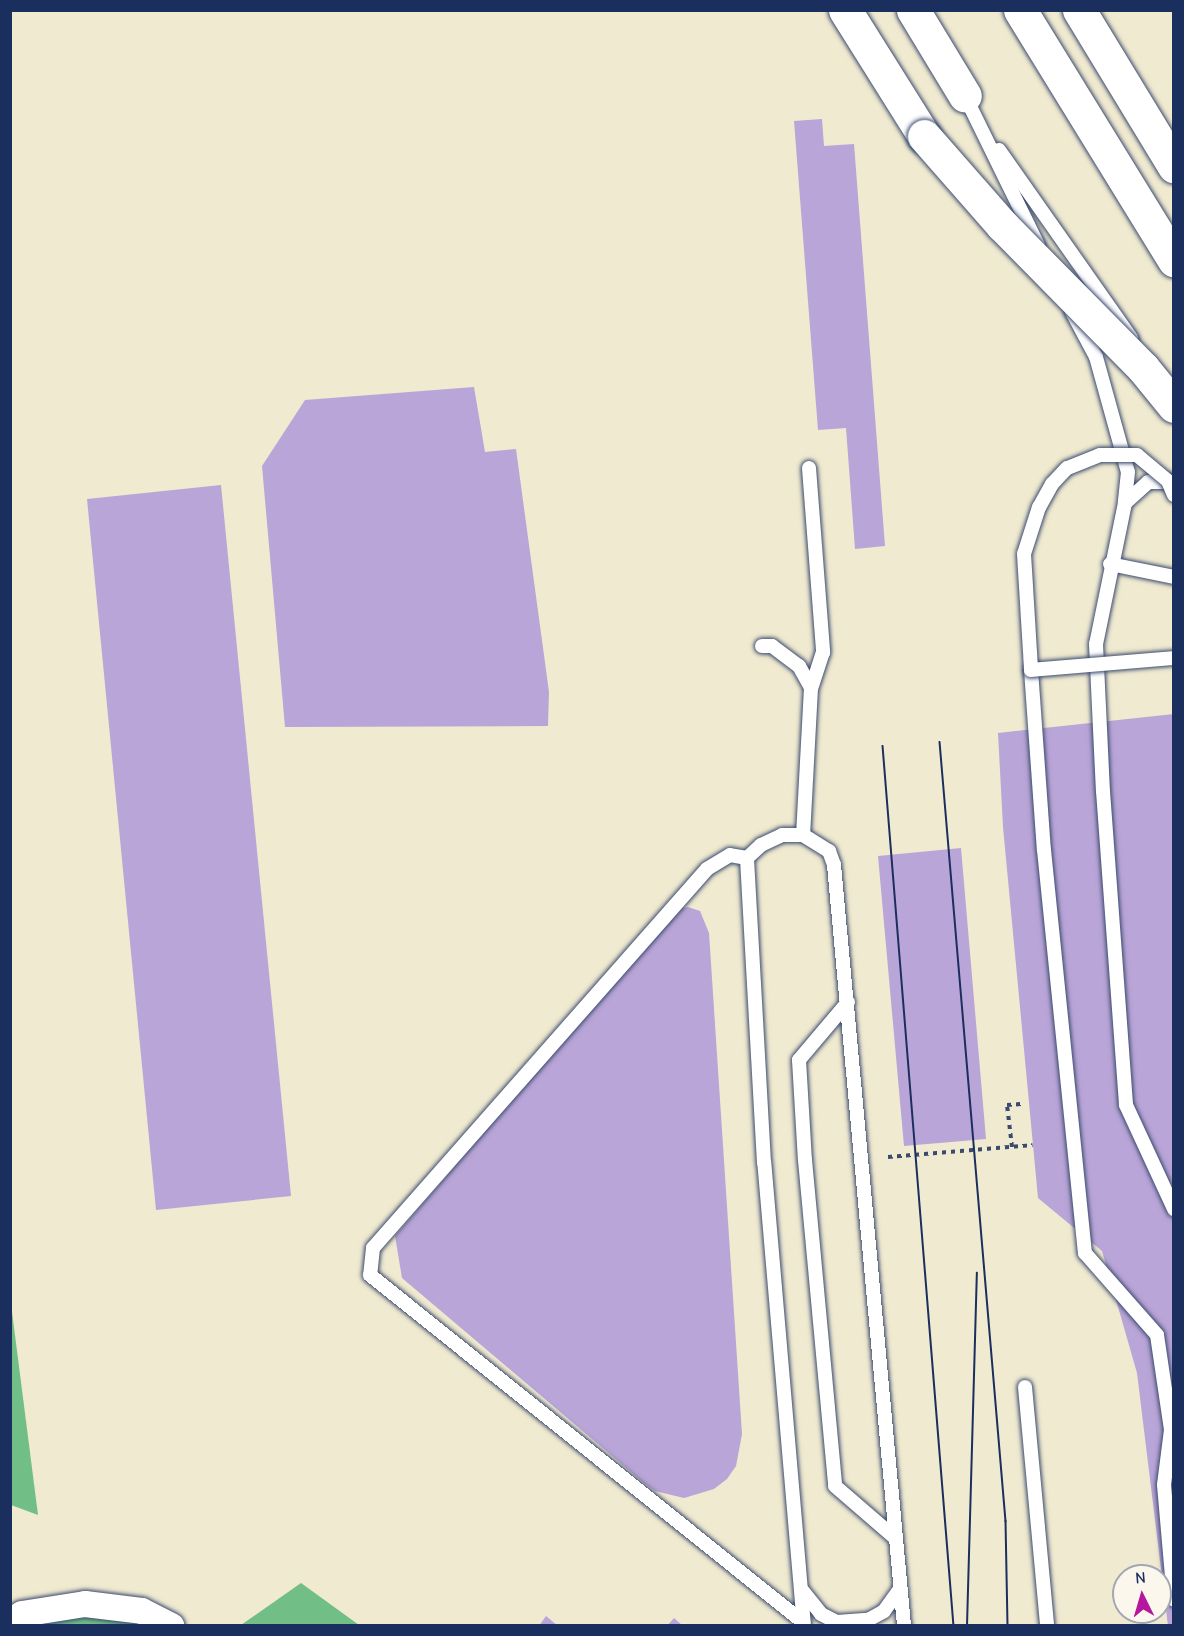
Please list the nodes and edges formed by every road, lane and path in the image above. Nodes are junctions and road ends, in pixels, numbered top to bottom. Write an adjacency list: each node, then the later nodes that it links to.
1 (845, 10): 8 (highway, bridge)
2 (913, 10): 5 (highway)
3 (1020, 10): 7 (highway)
4 (1079, 10): 6 (highway)
5 (965, 96): 8 (lane); 12 (lane)
6 (1173, 166)
7 (1173, 260)
8 (1173, 408)
9 (809, 468): 18 (lane)
10 (1173, 482): 12 (lane)
11 (1173, 495): 17 (lane, bridge)
12 (1125, 503): 13 (lane)
13 (1110, 564): 14 (lane); 26 (lane)
14 (1173, 578)
15 (762, 646): 18 (lane)
16 (1173, 658): 17 (lane, bridge)
17 (1031, 670): 31 (lane)
18 (810, 688): 19 (lane)
19 (803, 835): 20 (lane); 21 (lane)
20 (747, 858): 29 (lane); 33 (lane)
21 (848, 1002): 28 (lane); 28 (lane)
22 (1021, 1104): 24 (path)
23 (1033, 1145): 24 (path)
24 (1012, 1147): 25 (path)
25 (888, 1157)
26 (1173, 1209)
27 (1025, 1387): 36 (lane)
28 (894, 1537): 30 (lane)
29 (801, 1589): 30 (lane); 33 (lane)
30 (900, 1589): 35 (lane)
31 (1173, 1600)
32 (10, 1622): 34 (street)
33 (804, 1624)
34 (171, 1626)
35 (904, 1626)
36 (1047, 1626)

